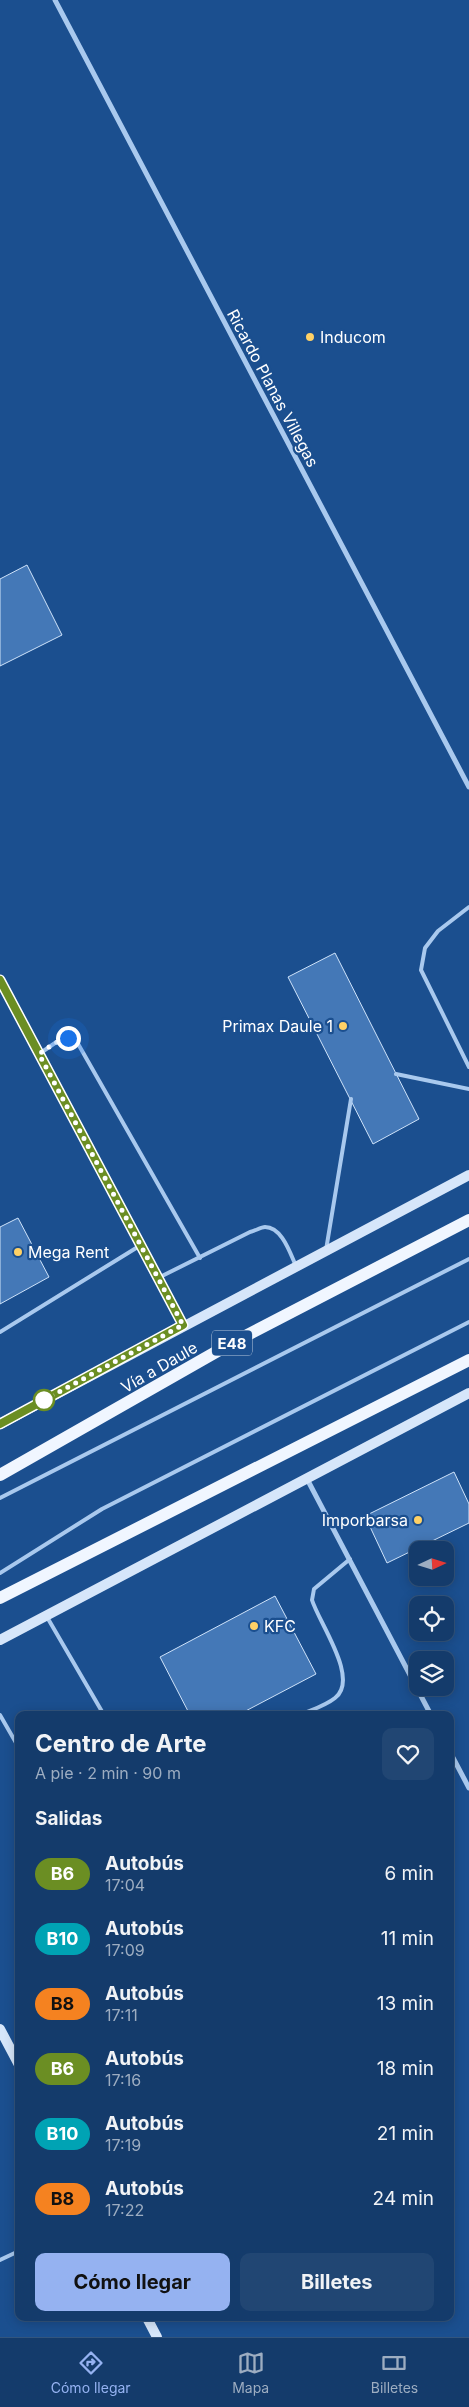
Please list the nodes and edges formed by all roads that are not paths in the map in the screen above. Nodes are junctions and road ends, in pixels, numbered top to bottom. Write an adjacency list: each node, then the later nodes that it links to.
1 (55, 0): 2 (street, Ricardo Planas Villegas)
2 (469, 787)
3 (469, 907): 6 (lane)
4 (0, 980): 5 (street)
5 (39, 1054): 12 (street); 14 (lane)
6 (469, 1066)
7 (396, 1074): 8 (lane)
8 (469, 1089)
9 (351, 1099): 13 (lane)
10 (469, 1175): 13 (main road, Vía a Daule / E48)
11 (469, 1220): 24 (main road, Vía a Daule / E48)
12 (141, 1245): 17 (street); 20 (lane)
13 (326, 1250): 16 (main road, Vía a Daule / E48)
14 (200, 1258): 16 (lane); 17 (lane)
15 (469, 1259): 26 (lane)
16 (296, 1266): 19 (main road, Vía a Daule / E48)
17 (158, 1278): 19 (street)
18 (469, 1322): 28 (lane)
19 (183, 1325): 23 (main road, Vía a Daule / E48)
20 (0, 1332)
21 (469, 1360): 29 (main road)
22 (469, 1393): 25 (main road)
23 (0, 1424)
24 (0, 1475)
25 (306, 1477): 27 (street); 30 (main road)
26 (0, 1498)
27 (350, 1558): 33 (lane); 34 (street)
28 (0, 1573)
29 (0, 1598)
30 (46, 1615): 31 (main road); 32 (lane)
31 (0, 1640)
32 (102, 1711)
33 (308, 1711)
34 (429, 1711)
35 (0, 1715): 36 (lane)
36 (15, 1741)
37 (454, 1760): 38 (street)
38 (469, 1788)
39 (0, 2028): 40 (main road)
40 (15, 2057)
41 (15, 2253): 42 (lane)
42 (0, 2260)
43 (149, 2321): 44 (main road)
44 (157, 2337)

